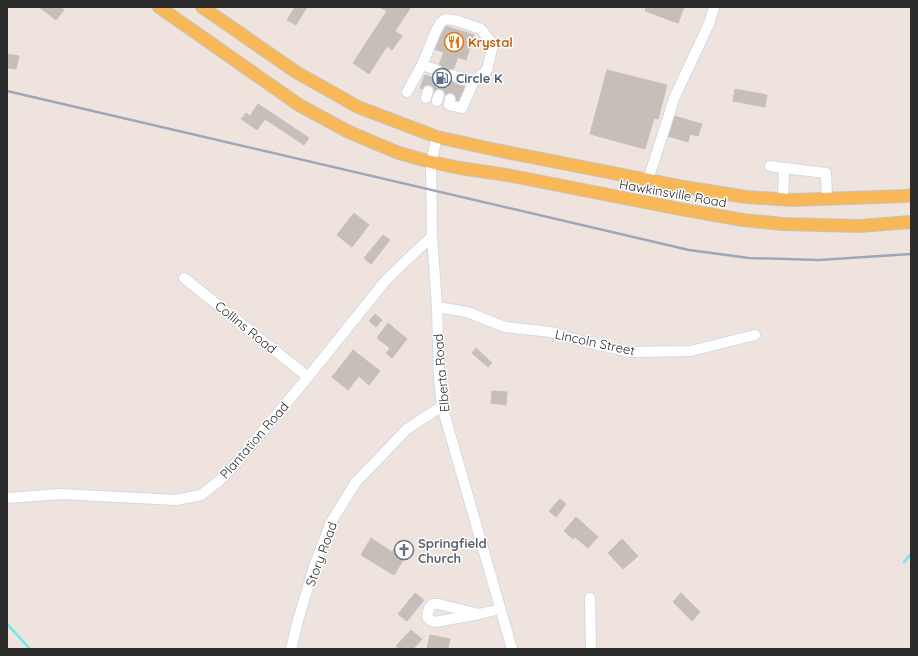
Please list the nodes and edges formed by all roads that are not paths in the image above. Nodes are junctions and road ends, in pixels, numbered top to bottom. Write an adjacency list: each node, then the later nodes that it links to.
1 (159, 7): 11 (main road, Hawkinsville Road)
2 (202, 7): 10 (main road, Hawkinsville Road)
3 (714, 7): 14 (street)
4 (422, 65): 5 (street); 7 (street); 8 (street)
5 (435, 73)
6 (455, 79): 7 (street)
7 (474, 81): 9 (street)
8 (407, 92)
9 (450, 99)
10 (437, 137): 11 (street, Elberta Road); 14 (main road, Hawkinsville Road)
11 (432, 162): 18 (main road, Hawkinsville Road); 19 (street, Elberta Road)
12 (770, 166): 13 (street)
13 (784, 168): 16 (street); 17 (street)
14 (648, 180): 17 (main road, Hawkinsville Road)
15 (911, 195): 16 (main road, Hawkinsville Road)
16 (827, 199): 17 (main road, Hawkinsville Road)
17 (783, 200)
18 (911, 222)
19 (432, 236): 21 (street, Elberta Road); 23 (street, Plantation Road)
20 (184, 278): 23 (street, Collins Road)
21 (437, 307): 22 (street, Lincoln Street); 24 (street, Elberta Road)
22 (755, 335)
23 (308, 377): 25 (street, Plantation Road)
24 (442, 406): 27 (street, Elberta Road); 29 (street, Story Road)
25 (7, 498)
26 (590, 598): 31 (street)
27 (500, 609): 28 (street); 30 (street, Elberta Road)
28 (479, 614)
29 (291, 649)
30 (512, 649)
31 (591, 649)

